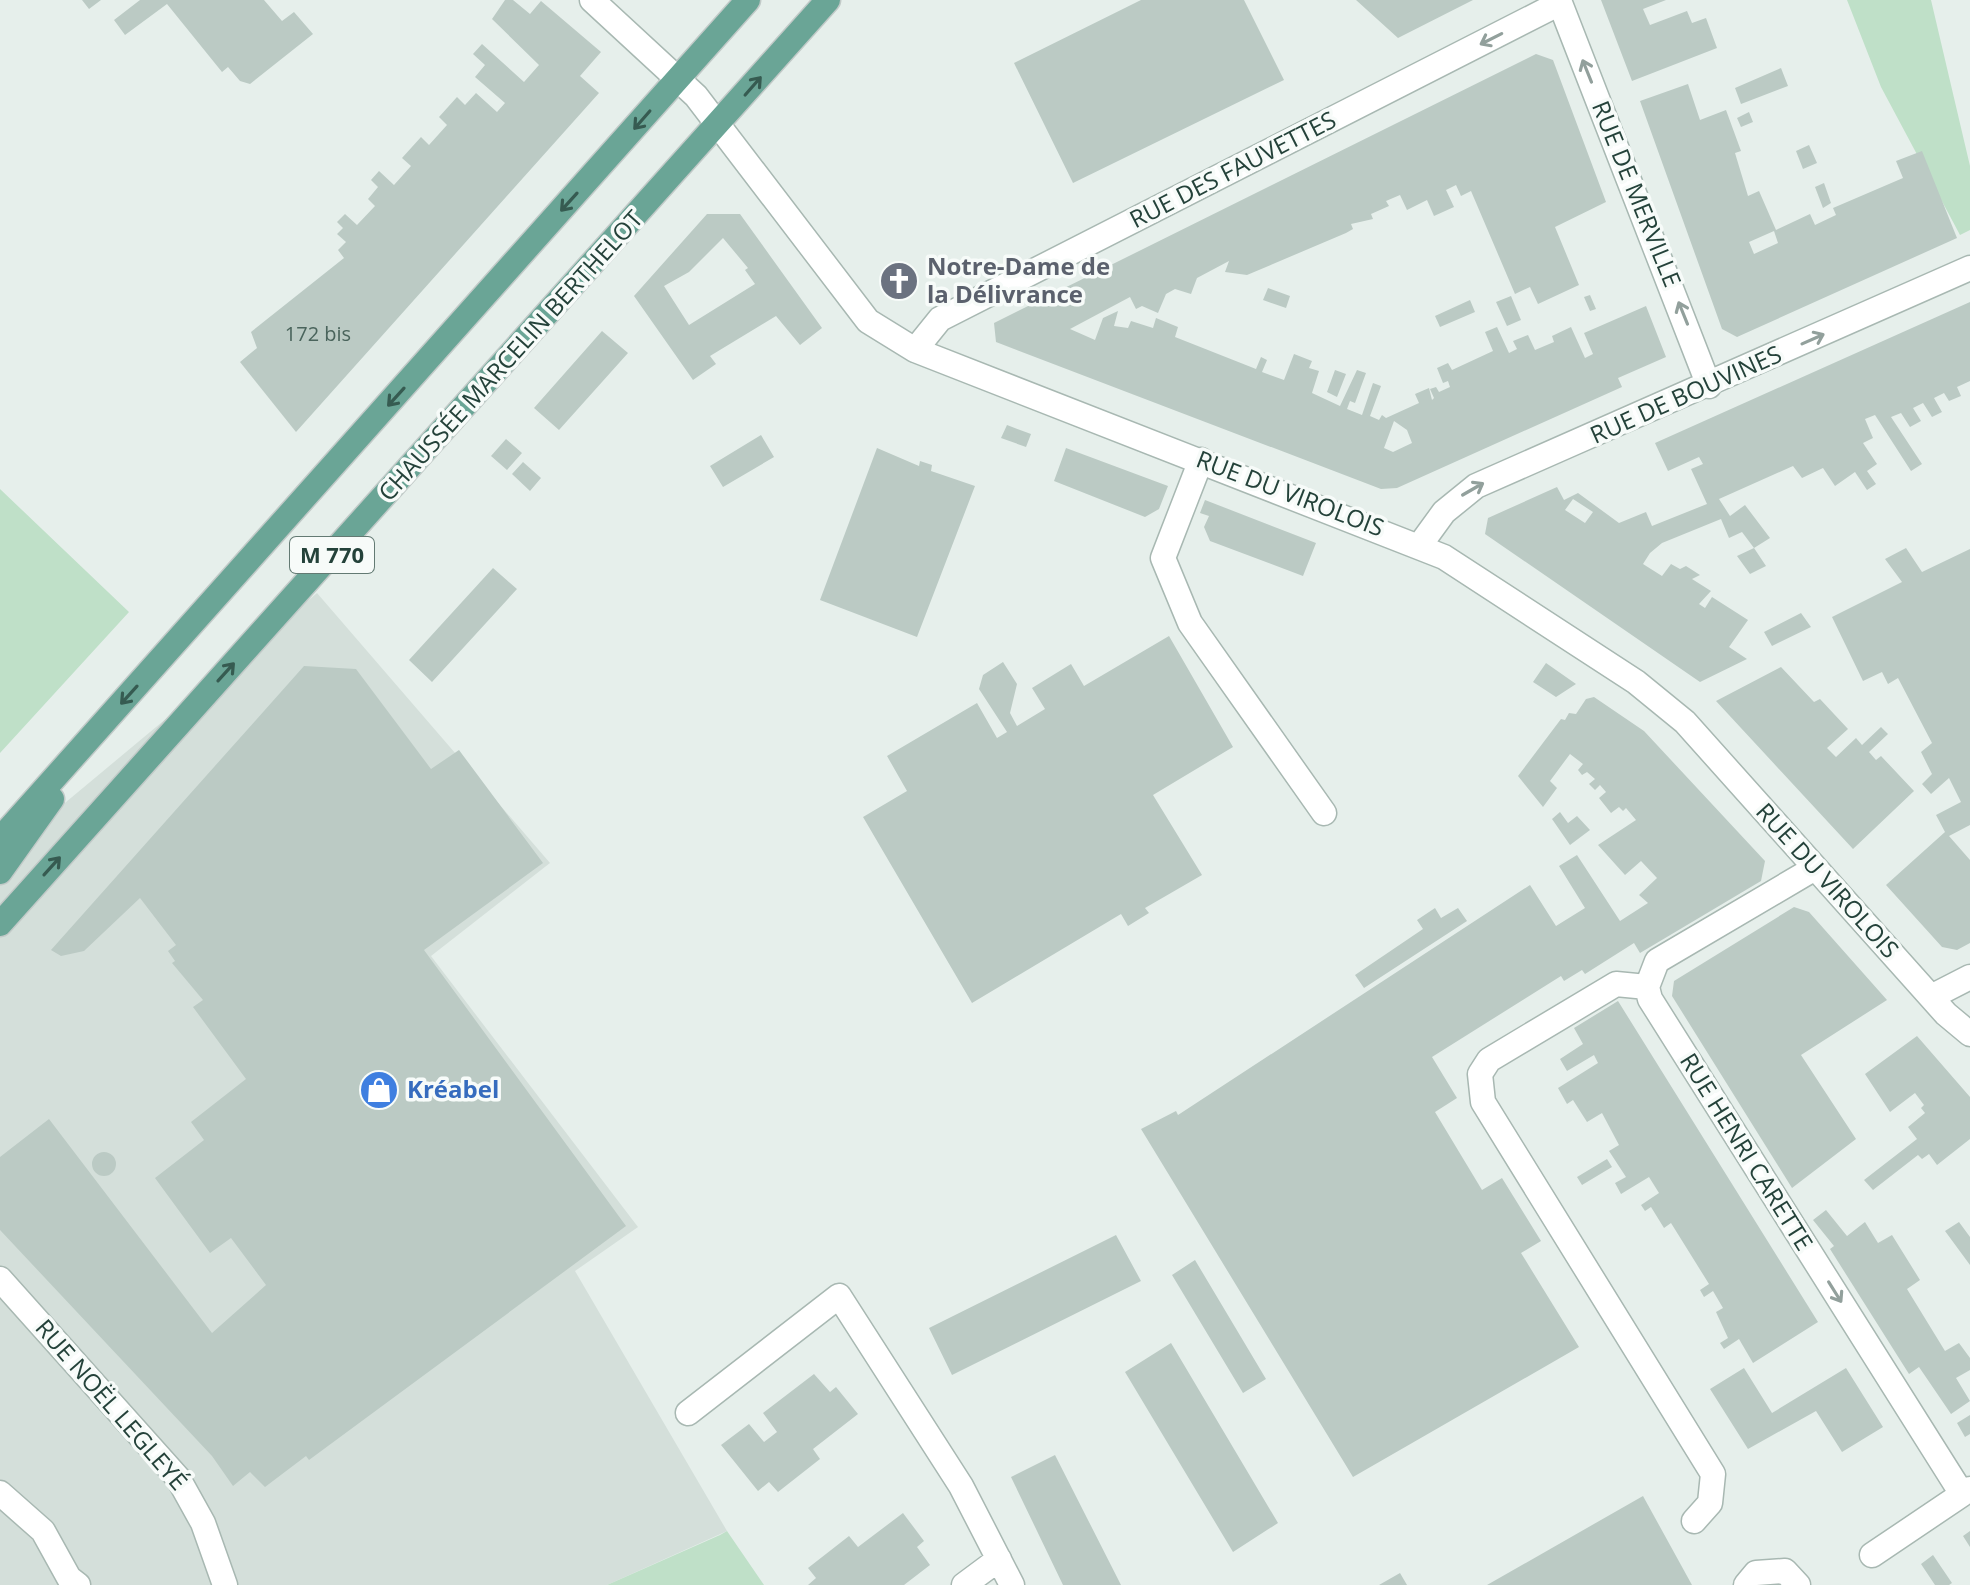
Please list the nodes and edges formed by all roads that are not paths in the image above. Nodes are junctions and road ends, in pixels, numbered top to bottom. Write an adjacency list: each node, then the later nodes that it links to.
1 (592, 0): 5 (street, RUE DU VIROLOIS)
2 (748, 0): 5 (main road, M 770)
3 (828, 0): 6 (main road, CHAUSSÉE MARCELIN BERTHELOT / M 770, one-way to 3)
4 (1560, 3): 8 (street, RUE DES FAUVETTES, one-way to 8); 9 (street, RUE DE MERVILLE, one-way to 4)
5 (678, 78): 6 (street, RUE DU VIROLOIS); 12 (main road, M 770, one-way to 12)
6 (719, 124): 8 (street, RUE DU VIROLOIS); 17 (main road, CHAUSSÉE MARCELIN BERTHELOT / M 770, one-way to 6)
7 (1970, 268): 9 (street, RUE DE BOUVINES, one-way to 7)
8 (915, 350): 10 (street, RUE DU VIROLOIS)
9 (1709, 386): 11 (street, RUE DE BOUVINES, one-way to 9)
10 (1201, 460): 11 (street, RUE DU VIROLOIS); 13 (street)
11 (1420, 545): 15 (street, RUE DU VIROLOIS)
12 (97, 731): 14 (main road, M 770); 16 (main road)
13 (1324, 813)
14 (0, 839)
15 (1815, 868): 19 (street); 20 (street, RUE DU VIROLOIS)
16 (0, 872)
17 (0, 924)
18 (1970, 977): 20 (street)
19 (1647, 987): 24 (street, RUE HENRI CARETTE, one-way to 24); 26 (street)
20 (1931, 997): 21 (street, RUE DU VIROLOIS)
21 (1970, 1034)
22 (0, 1279): 30 (street, RUE NOËL LEGLEYÉ)
23 (688, 1413): 28 (street)
24 (1966, 1492): 27 (street)
25 (0, 1493): 29 (street)
26 (1694, 1521)
27 (1872, 1555)
28 (999, 1559): 31 (street); 32 (street)
29 (78, 1585)
30 (225, 1585)
31 (964, 1585)
32 (1012, 1585)
33 (1746, 1585): 34 (street)
34 (1798, 1585)

